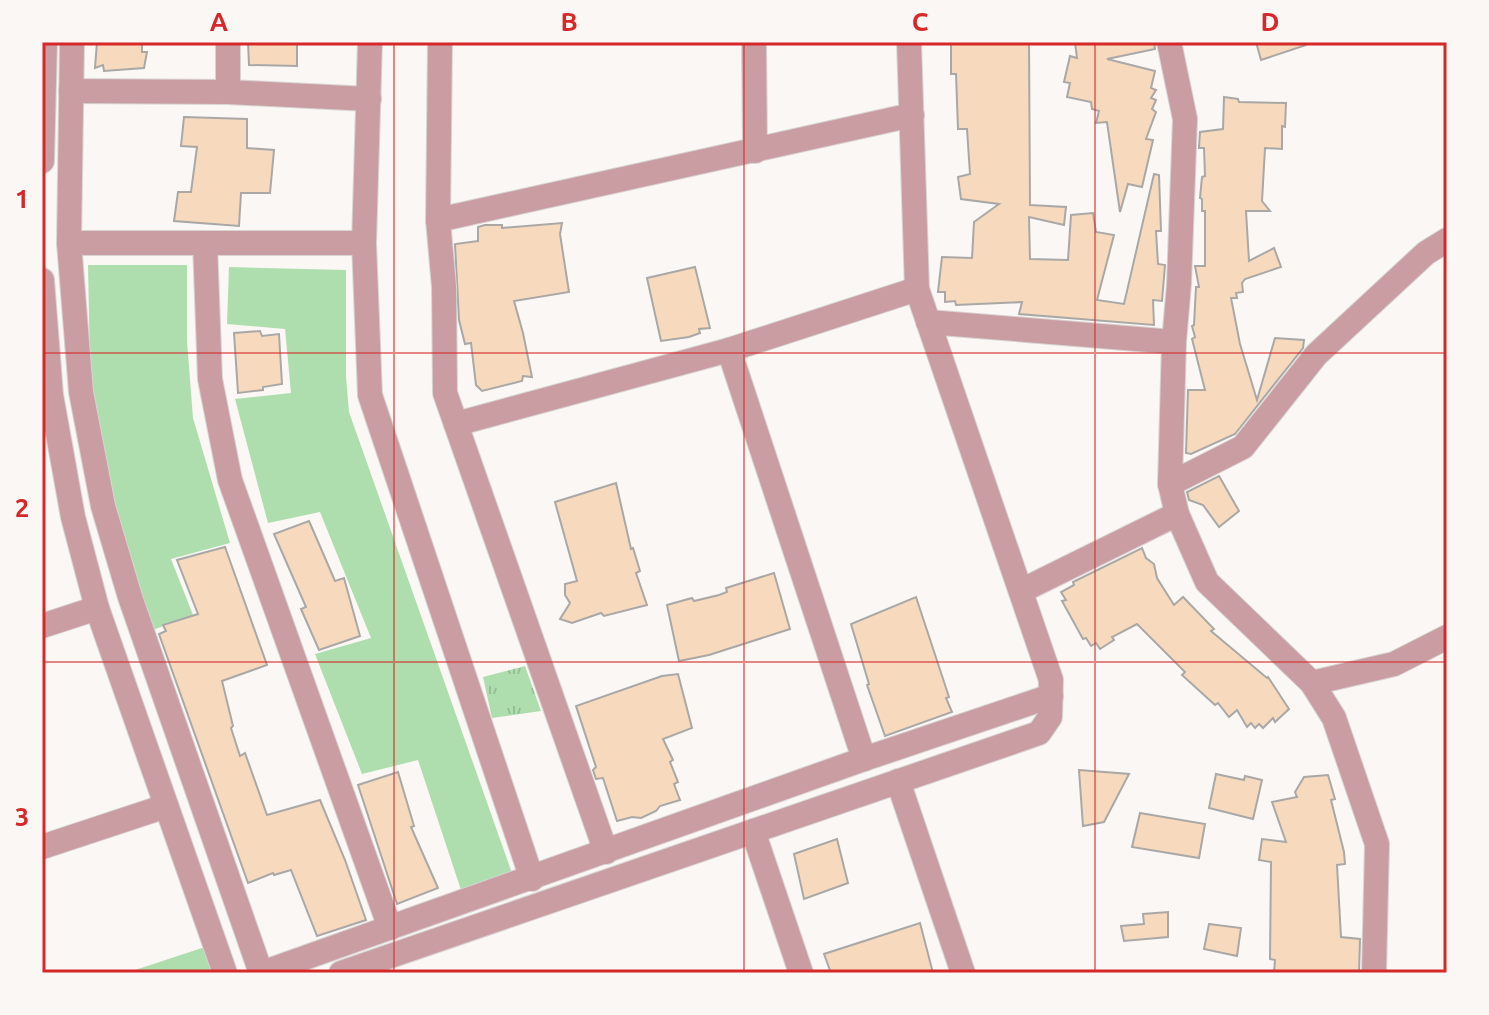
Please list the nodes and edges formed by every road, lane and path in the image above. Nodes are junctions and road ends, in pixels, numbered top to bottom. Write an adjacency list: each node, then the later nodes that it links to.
1 (45, 42): 14 (street)
2 (72, 42): 9 (street)
3 (228, 42): 10 (street)
4 (370, 42): 11 (street)
5 (440, 42): 15 (street)
6 (754, 42): 13 (street)
7 (909, 42): 12 (street)
8 (1169, 42): 23 (street)
9 (71, 91): 10 (street); 17 (street)
10 (228, 92): 11 (street)
11 (369, 99): 19 (street)
12 (912, 115): 13 (street); 21 (street)
13 (755, 151): 15 (street)
14 (42, 161)
15 (438, 220): 25 (street)
16 (1447, 240): 26 (street)
17 (69, 243): 18 (street); 43 (street)
18 (205, 243): 19 (street); 41 (street)
19 (364, 243): 40 (street)
20 (42, 280): 29 (street)
21 (917, 289): 22 (street); 24 (street)
22 (928, 322): 23 (street); 28 (street)
23 (1174, 342): 26 (street)
24 (729, 350): 25 (street); 34 (street)
25 (456, 424): 39 (street)
26 (1170, 484): 27 (street)
27 (1177, 514): 28 (street); 32 (street)
28 (1021, 591): 33 (street)
29 (97, 608): 30 (street); 36 (street)
30 (42, 626)
31 (1447, 637): 32 (street)
32 (1312, 683): 47 (street)
33 (1051, 696): 34 (street); 35 (street)
34 (864, 759): 39 (street)
35 (898, 781): 37 (street); 46 (street)
36 (166, 806): 38 (street); 42 (street)
37 (753, 831): 44 (street); 45 (street)
38 (42, 847)
39 (606, 852): 40 (street)
40 (532, 879): 41 (street)
41 (390, 928): 43 (street)
42 (225, 973)
43 (261, 973)
44 (341, 973)
45 (801, 973)
46 (963, 973)
47 (1374, 973)

